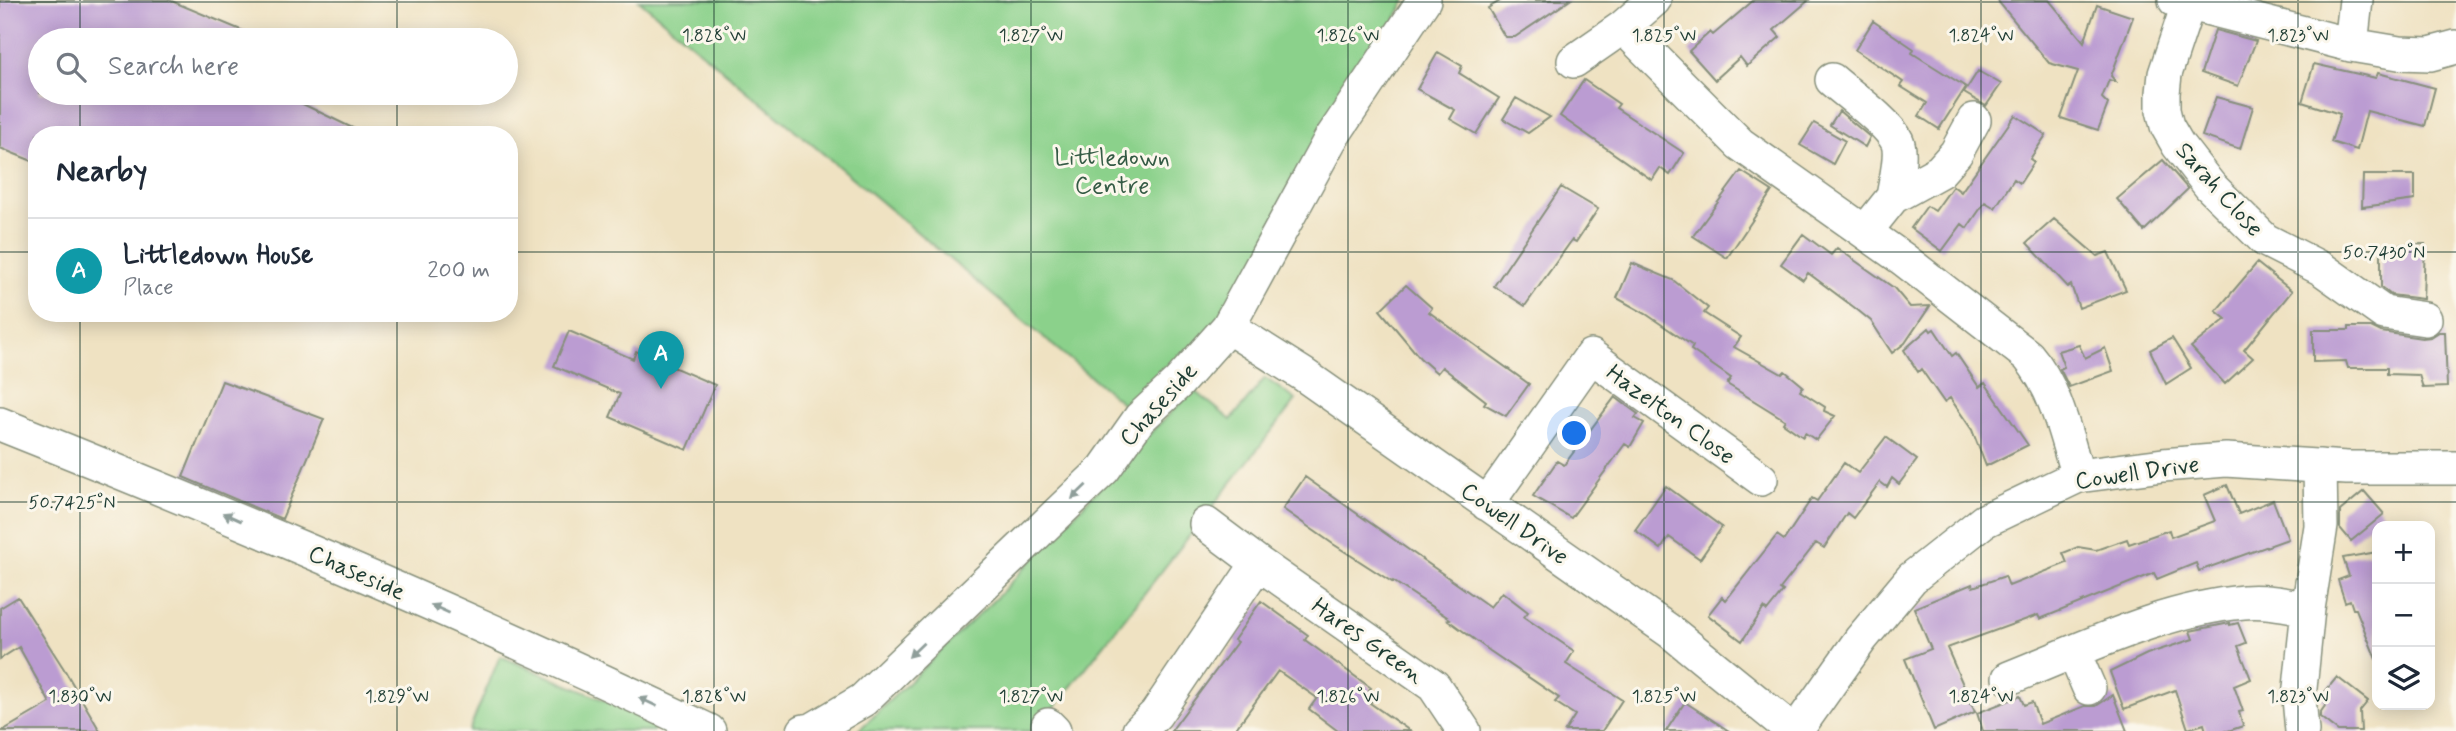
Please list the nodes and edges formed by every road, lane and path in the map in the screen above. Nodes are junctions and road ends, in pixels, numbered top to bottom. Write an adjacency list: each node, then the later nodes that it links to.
1 (1424, 0): 14 (street, Chaseside)
2 (1654, 0): 5 (street)
3 (2356, 0): 6 (street)
4 (2182, 3): 6 (street); 13 (street, Sarah Close)
5 (1623, 27): 8 (street); 12 (street)
6 (2351, 45): 7 (street)
7 (2456, 47)
8 (1574, 61)
9 (1832, 80): 11 (street)
10 (1974, 120): 11 (street)
11 (1893, 197): 12 (street)
12 (1865, 232): 18 (street)
13 (2425, 319)
14 (1228, 327): 20 (street, Cowell Drive); 28 (street, Chaseside, one-way to 28)
15 (0, 424): 27 (street, Chaseside, one-way to 15)
16 (2319, 466): 17 (street, Cowell Drive); 18 (street, Cowell Drive); 23 (street)
17 (2456, 468)
18 (2078, 476): 31 (street, Cowell Drive)
19 (1761, 479): 20 (street, Hazelton Close)
20 (1487, 504): 31 (street, Cowell Drive)
21 (1206, 524): 22 (street, Hares Green)
22 (1258, 563): 29 (street); 30 (street, Hares Green)
23 (2308, 610): 24 (street); 32 (street)
24 (2074, 653): 25 (street); 26 (street)
25 (2009, 678)
26 (2089, 688)
27 (709, 731)
28 (804, 731)
29 (1139, 731)
30 (1464, 731)
31 (1795, 731)
32 (2302, 731)

